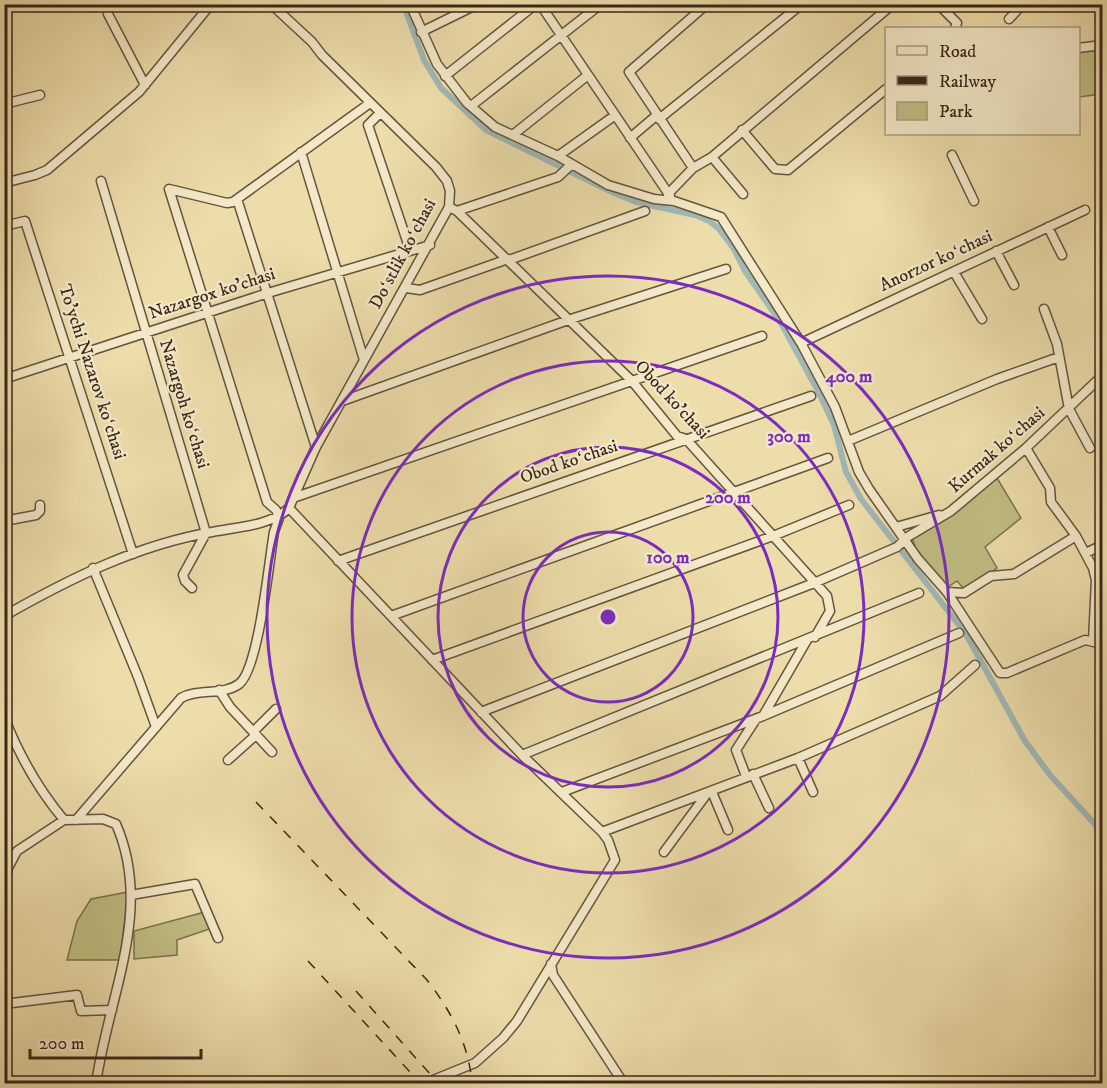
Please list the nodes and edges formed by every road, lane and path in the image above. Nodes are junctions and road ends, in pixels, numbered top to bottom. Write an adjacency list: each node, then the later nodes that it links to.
1 (211, 4): 21 (street)
2 (271, 4): 24 (street, Doʻstlik koʻchasi)
3 (410, 4): 15 (street)
4 (478, 4): 15 (street)
5 (538, 4): 16 (street); 19 (street)
6 (601, 4): 16 (street)
7 (707, 4): 29 (street)
8 (802, 4): 29 (street)
9 (893, 4): 30 (street)
10 (938, 4): 14 (street)
11 (1023, 4): 13 (street)
12 (108, 14): 21 (street)
13 (1009, 20)
14 (955, 27)
15 (421, 32): 19 (street)
16 (561, 36): 20 (street); 26 (street)
17 (1102, 45): 18 (street)
18 (1080, 48)
19 (445, 75): 26 (street)
20 (588, 75): 28 (street); 31 (street)
21 (145, 85): 40 (street)
22 (885, 90): 30 (street)
23 (40, 95): 25 (street)
24 (370, 103): 27 (street, Doʻstlik koʻchasi); 33 (street)
25 (4, 104)
26 (471, 106): 31 (street)
27 (380, 113): 45 (street, Doʻstlik koʻchasi); 51 (street)
28 (614, 116): 32 (street); 35 (street)
29 (658, 117): 32 (street); 38 (street)
30 (742, 130): 36 (street)
31 (514, 134): 35 (street)
32 (630, 138): 42 (street)
33 (301, 152): 43 (street); 57 (street)
34 (952, 155): 44 (street)
35 (558, 156): 37 (street)
36 (712, 157): 38 (street); 41 (street)
37 (572, 164): 42 (street); 45 (street)
38 (693, 168): 42 (street)
39 (101, 181): 65 (street, Nazargoh koʻchasi)
40 (4, 183)
41 (743, 195)
42 (671, 197): 67 (street)
43 (237, 199): 60 (street); 62 (street)
44 (974, 201)
45 (453, 209): 50 (street, Doʻstlik koʻchasi); 54 (street, Obod ko'chasi)
46 (1085, 210): 49 (street, Anorzor koʻchasi)
47 (645, 211): 54 (street)
48 (4, 226): 68 (street, To'ychi Nazarov koʻchasi)
49 (1048, 227): 52 (street, Anorzor koʻchasi); 53 (street)
50 (430, 245): 51 (street, Nazargox ko'chasi); 59 (street, Doʻstlik koʻchasi)
51 (410, 250): 57 (street, Nazargox ko'chasi)
52 (996, 251): 56 (street, Anorzor koʻchasi); 58 (street)
53 (1062, 255)
54 (508, 259): 59 (street); 63 (street, Obod ko'chasi)
55 (726, 269): 63 (street)
56 (954, 272): 64 (street); 67 (street, Anorzor koʻchasi)
57 (337, 273): 60 (street, Nazargox ko'chasi); 70 (street)
58 (1014, 285)
59 (406, 288): 70 (street, Doʻstlik koʻchasi)
60 (268, 293): 62 (street, Nazargox ko'chasi); 79 (street)
61 (1044, 309): 69 (street)
62 (208, 313): 65 (street, Nazargox ko'chasi); 89 (street)
63 (571, 319): 73 (street, Obod ko'chasi); 75 (street)
64 (982, 319)
65 (146, 333): 68 (street, Nazargox ko'chasi); 92 (street, Nazargoh koʻchasi)
66 (762, 336): 73 (street)
67 (801, 343): 78 (street)
68 (70, 357): 72 (street, Nazargox ko'chasi); 98 (street, To'ychi Nazarov koʻchasi)
69 (1059, 357): 76 (street); 78 (street)
70 (364, 360): 75 (street, Doʻstlik koʻchasi)
71 (1102, 376): 76 (street, Kurmak koʻchasi)
72 (4, 379)
73 (632, 381): 77 (street, Obod ko'chasi); 84 (street)
74 (811, 396): 77 (street, Obod koʻchasi)
75 (345, 400): 79 (street, Doʻstlik koʻchasi)
76 (1069, 409): 80 (street, Kurmak koʻchasi); 81 (street)
77 (686, 439): 83 (street, Obod ko'chasi); 99 (street, Obod koʻchasi)
78 (848, 441): 91 (street)
79 (316, 447): 84 (street, Doʻstlik koʻchasi)
80 (1026, 448): 88 (street, Kurmak koʻchasi); 94 (street)
81 (1090, 448)
82 (828, 458): 83 (street)
83 (733, 491): 93 (street, Obod ko'chasi); 106 (street)
84 (293, 498): 87 (street, Doʻstlik koʻchasi)
85 (40, 505): 90 (street)
86 (849, 505): 93 (street)
87 (289, 508): 89 (street); 99 (street)
88 (951, 511): 91 (street); 95 (street, Kurmak koʻchasi)
89 (279, 518): 92 (street); 113 (street)
90 (4, 521)
91 (896, 527): 95 (street)
92 (206, 533): 98 (street); 102 (street)
93 (773, 536): 101 (street, Obod ko'chasi); 111 (street)
94 (1076, 536): 97 (street); 103 (street)
95 (901, 543): 101 (street); 103 (street)
96 (1102, 545): 97 (street)
97 (1086, 553): 109 (street)
98 (133, 554): 100 (street)
99 (338, 561): 106 (street)
100 (93, 568): 105 (street); 118 (street)
101 (814, 583): 108 (street, Obod ko'chasi); 115 (street)
102 (192, 588)
103 (947, 592): 109 (street)
104 (919, 593): 108 (street)
105 (4, 616)
106 (391, 616): 111 (street)
107 (959, 633): 117 (street)
108 (811, 638): 117 (street); 121 (street)
109 (1093, 640): 110 (street)
110 (1102, 644)
111 (432, 660): 115 (street)
112 (975, 665): 122 (street)
113 (219, 690): 118 (street); 119 (street)
114 (276, 710): 119 (street)
115 (481, 712): 121 (street)
116 (4, 717): 129 (street)
117 (760, 718): 124 (street); 125 (street)
118 (156, 727): 130 (street)
119 (254, 733): 120 (street); 123 (street)
120 (272, 752)
121 (522, 754): 125 (street)
122 (798, 758): 124 (street); 126 (street)
123 (228, 760)
124 (750, 775): 127 (street); 128 (street)
125 (562, 792): 132 (street)
126 (813, 792)
127 (709, 793): 131 (street); 132 (street); 133 (street)
128 (769, 808)
129 (64, 820): 130 (street); 134 (street)
130 (76, 820): 135 (street)
131 (728, 830)
132 (602, 832): 137 (street)
133 (664, 852)
134 (4, 888)
135 (131, 895): 136 (street); 139 (street)
136 (218, 938)
137 (551, 963): 141 (street); 142 (street)
138 (4, 1004): 139 (street)
139 (112, 1010): 140 (street)
140 (96, 1083)
141 (423, 1083)
142 (624, 1083)

